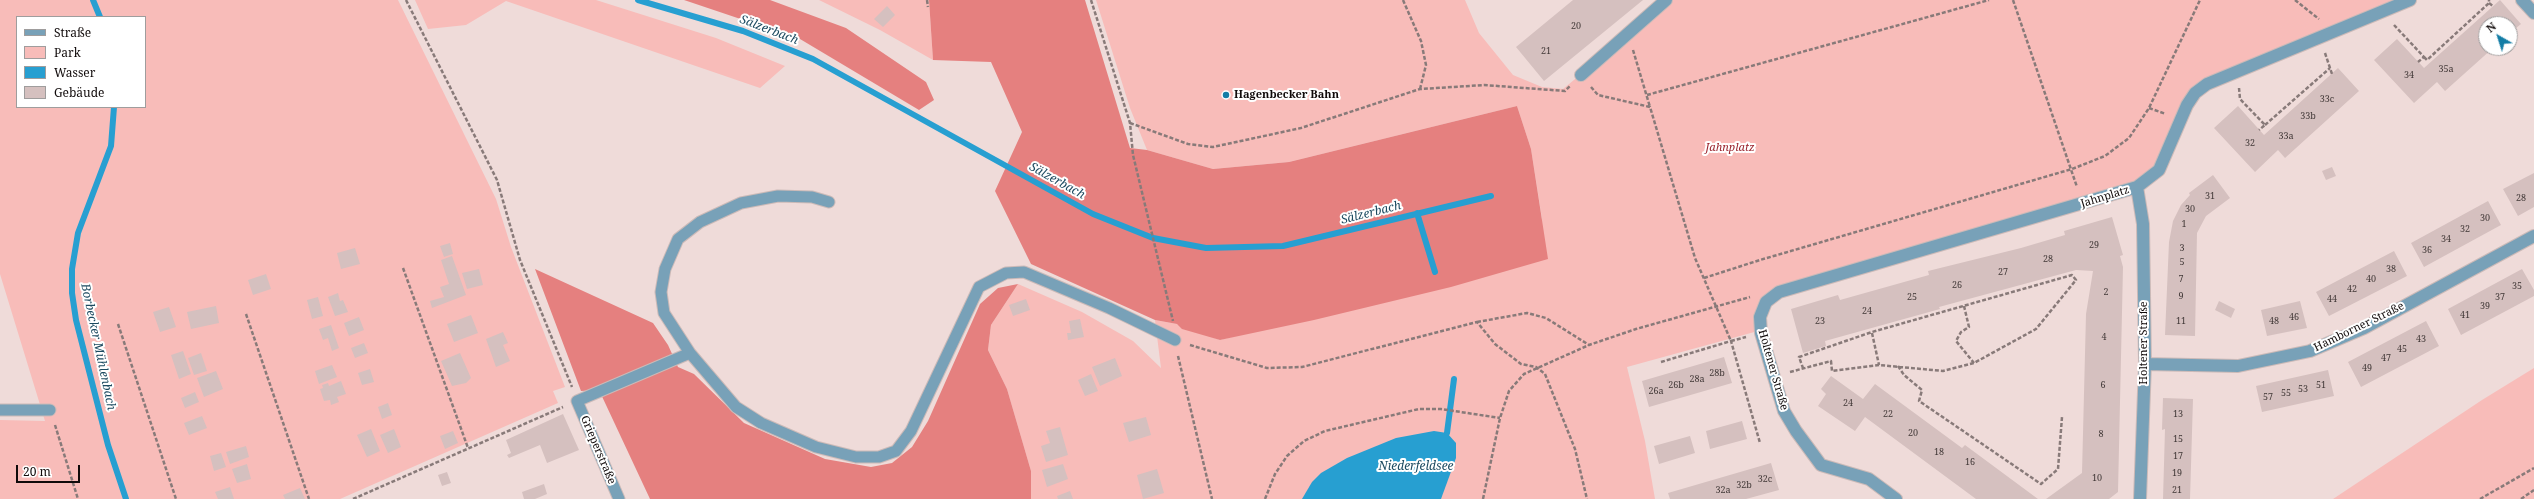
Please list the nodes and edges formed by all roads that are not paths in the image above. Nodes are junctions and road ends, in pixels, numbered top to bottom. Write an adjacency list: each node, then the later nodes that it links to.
1 (1666, 0): 5 (street)
2 (2410, 0): 6 (street, Jahnplatz)
3 (2522, 0): 4 (street)
4 (2534, 13)
5 (1580, 75)
6 (2137, 187): 9 (street, Jahnplatz); 12 (street, Holtener Straße)
7 (829, 202): 11 (lane)
8 (2534, 236): 12 (street, Hamborner Straße)
9 (1766, 302): 16 (street, Holtener Straße)
10 (1175, 340): 11 (lane)
11 (690, 353): 15 (lane, Grieperstraße)
12 (2145, 364): 17 (street, Holtener Straße)
13 (0, 410): 14 (lane)
14 (50, 410)
15 (619, 499)
16 (1896, 499)
17 (2140, 499)

